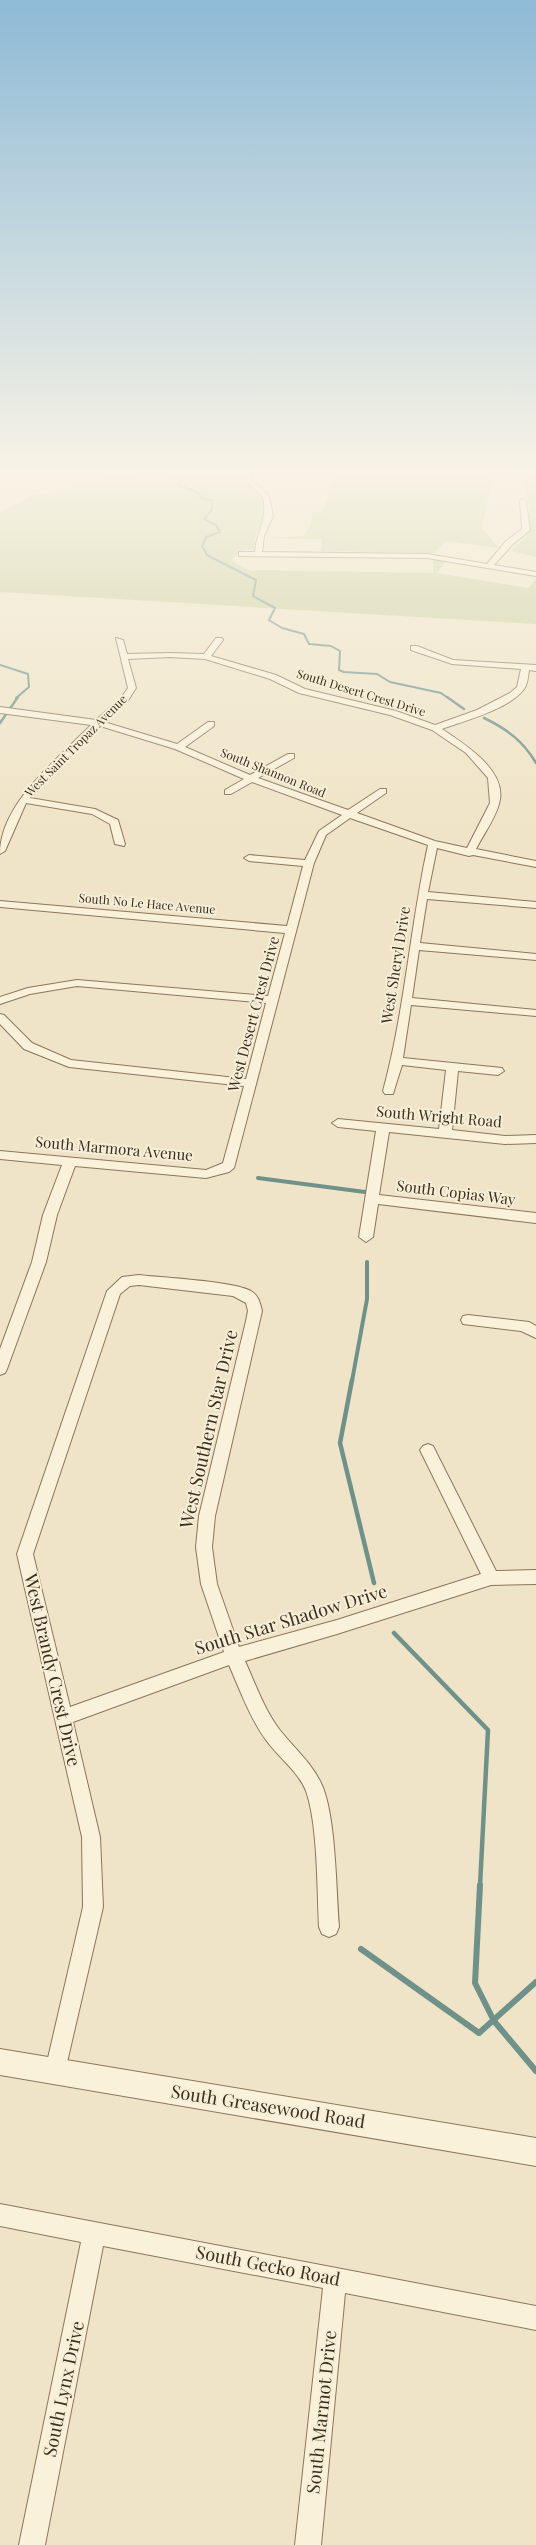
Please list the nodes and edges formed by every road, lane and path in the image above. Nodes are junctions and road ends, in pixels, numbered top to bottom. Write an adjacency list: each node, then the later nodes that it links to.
1 (119, 640): 4 (street, West Saint Tropaz Avenue)
2 (219, 640): 5 (street)
3 (414, 648): 6 (street)
4 (125, 657): 5 (street, South Desert Crest Drive); 9 (street, West Saint Tropaz Avenue)
5 (206, 657): 11 (street, South Desert Crest Drive)
6 (526, 667): 7 (street); 11 (street)
7 (536, 668)
8 (0, 710): 9 (street, South Shannon Road)
9 (98, 723): 12 (street, South Shannon Road); 15 (street, West Saint Tropaz Avenue)
10 (211, 724): 12 (street)
11 (435, 728): 24 (street, South Desert Crest Drive)
12 (178, 747): 16 (street, South Shannon Road)
13 (292, 756): 16 (street)
14 (32, 775): 15 (street)
15 (44, 778): 19 (street, West Saint Tropaz Avenue)
16 (251, 779): 18 (street); 20 (street, South Shannon Road)
17 (383, 791): 20 (street, West Desert Crest Drive)
18 (228, 792)
19 (23, 800): 21 (street); 23 (street, West Saint Tropaz Avenue)
20 (347, 815): 22 (street, South Shannon Road); 26 (street, West Desert Crest Drive)
21 (120, 844)
22 (433, 844): 24 (street, South Shannon Road); 28 (street, West Sheryl Drive)
23 (0, 851)
24 (469, 853): 27 (street, South Shannon Road)
25 (249, 858): 26 (street)
26 (309, 863): 31 (street, West Desert Crest Drive)
27 (536, 864)
28 (422, 895): 30 (street); 32 (street, West Sheryl Drive)
29 (0, 904): 31 (street, South No Le Hace Avenue)
30 (536, 905)
31 (292, 930): 34 (street, West Desert Crest Drive)
32 (413, 946): 33 (street); 36 (street, West Sheryl Drive)
33 (536, 957)
34 (273, 1000): 35 (street); 42 (street, West Desert Crest Drive)
35 (0, 1001)
36 (406, 1001): 37 (street); 39 (street, West Sheryl Drive)
37 (536, 1013)
38 (0, 1018): 42 (street)
39 (397, 1061): 40 (street); 43 (street, West Sheryl Drive)
40 (452, 1067): 41 (street); 46 (street)
41 (498, 1071)
42 (251, 1083): 50 (street, West Desert Crest Drive)
43 (389, 1091)
44 (338, 1123): 45 (street, South Wright Road)
45 (383, 1128): 46 (street, South Wright Road); 51 (street)
46 (445, 1133): 47 (street, South Wright Road)
47 (536, 1139)
48 (0, 1155): 49 (street, South Marmora Avenue)
49 (70, 1162): 50 (street, South Marmora Avenue); 57 (street)
50 (228, 1173)
51 (373, 1199): 52 (street, South Copias Way); 53 (street)
52 (536, 1218)
53 (366, 1238)
54 (120, 1279): 61 (street, West Southern Star Drive); 62 (street, West Brandy Crest Drive)
55 (468, 1320): 56 (street)
56 (535, 1330)
57 (0, 1369)
58 (428, 1450): 60 (street)
59 (536, 1577): 60 (street, South Star Shadow Drive)
60 (491, 1578): 61 (street, South Star Shadow Drive)
61 (234, 1656): 62 (street, South Star Shadow Drive); 63 (street, West Southern Star Drive)
62 (62, 1718): 65 (street, West Brandy Crest Drive)
63 (329, 1927)
64 (0, 2062): 65 (street, South Greasewood Road)
65 (55, 2071): 66 (street, South Greasewood Road)
66 (536, 2152)
67 (0, 2215): 68 (street, South Gecko Road)
68 (94, 2234): 69 (street, South Gecko Road); 71 (street, South Lynx Drive)
69 (335, 2278): 70 (street, South Gecko Road); 72 (street, South Marmot Drive)
70 (536, 2318)
71 (32, 2545)
72 (308, 2545)

